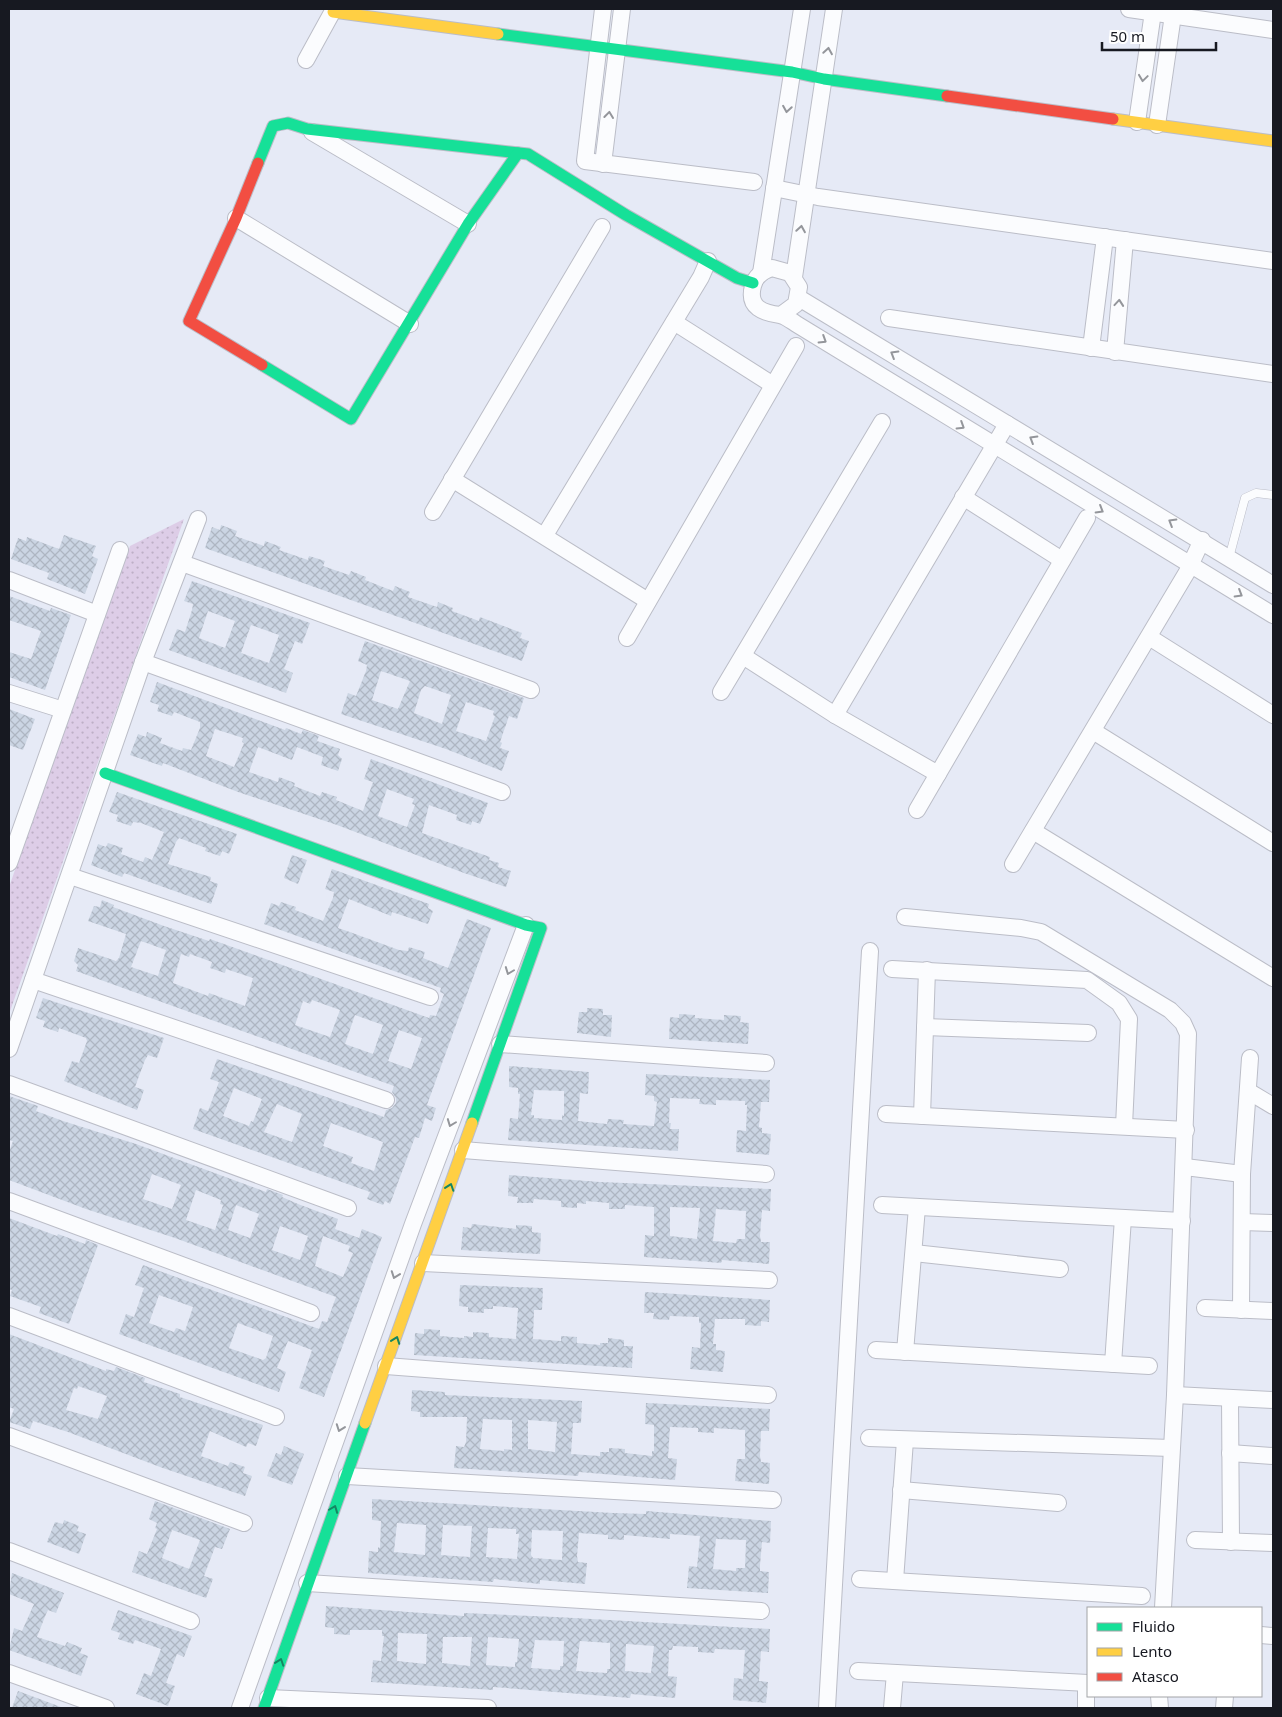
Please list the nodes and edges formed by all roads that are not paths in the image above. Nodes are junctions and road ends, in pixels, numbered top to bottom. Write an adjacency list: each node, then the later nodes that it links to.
1 (603, 9): 10 (street)
2 (622, 9): 11 (street)
3 (802, 9): 13 (street)
4 (834, 9): 14 (street, one-way to 4)
5 (1129, 9): 7 (street)
6 (333, 10): 10 (street); 12 (street)
7 (1152, 12): 8 (street); 15 (street, one-way to 15)
8 (1173, 15): 9 (street); 16 (street)
9 (1273, 30)
10 (598, 46): 11 (street); 20 (street)
11 (616, 49): 13 (street); 20 (street, one-way to 11)
12 (306, 60)
13 (792, 72): 14 (street); 22 (street, one-way to 22)
14 (824, 79): 15 (street); 23 (street)
15 (1137, 122): 16 (street)
16 (1157, 125): 18 (street)
17 (307, 129): 19 (street); 24 (street); 25 (street)
18 (1273, 141)
19 (518, 152): 25 (street); 29 (street)
20 (603, 164): 21 (street)
21 (754, 182)
22 (774, 188): 23 (street); 33 (street)
23 (806, 194): 27 (street); 31 (street, one-way to 23)
24 (236, 218): 39 (street); 39 (street)
25 (468, 224): 39 (street)
26 (602, 227): 48 (street)
27 (1105, 237): 28 (street); 41 (street)
28 (1125, 240): 30 (street); 42 (street, one-way to 28)
29 (708, 261): 32 (street); 38 (street)
30 (1273, 261)
31 (794, 277): 33 (street); 34 (street)
32 (737, 278): 33 (street); 35 (street)
33 (757, 278): 35 (street)
34 (799, 298): 36 (street); 46 (street, one-way to 34)
35 (757, 307): 36 (street)
36 (781, 315): 47 (street, one-way to 47)
37 (889, 318): 41 (street)
38 (674, 322): 44 (street); 54 (street)
39 (410, 324)
40 (796, 346): 44 (street)
41 (1091, 348): 42 (street)
42 (1115, 352): 43 (street)
43 (1273, 374)
44 (773, 385): 63 (street)
45 (882, 422): 68 (street)
46 (1007, 424): 47 (street); 55 (street, one-way to 46)
47 (996, 447): 50 (street); 60 (street, one-way to 60)
48 (452, 479): 51 (street); 54 (street)
49 (1273, 495): 57 (lane)
50 (963, 497): 58 (street); 74 (street)
51 (433, 512)
52 (1087, 518): 58 (street)
53 (198, 519): 59 (street)
54 (544, 536): 63 (street)
55 (1202, 540): 57 (street); 60 (street)
56 (120, 550): 64 (street)
57 (1229, 558): 62 (street)
58 (1062, 560): 78 (street)
59 (182, 563): 69 (street); 70 (street)
60 (1190, 565): 65 (street, one-way to 65); 66 (street)
61 (9, 580): 64 (street)
62 (1273, 585)
63 (648, 601): 67 (street)
64 (97, 614): 73 (street)
65 (1273, 615)
66 (1149, 637): 75 (street); 76 (street)
67 (626, 638)
68 (743, 656): 71 (street); 74 (street)
69 (143, 662): 77 (street); 79 (street)
70 (531, 690)
71 (721, 692)
72 (9, 693): 73 (street)
73 (63, 710): 83 (street)
74 (835, 715): 78 (street)
75 (1273, 715)
76 (1093, 731): 81 (street); 82 (street)
77 (105, 773): 85 (street); 87 (street)
78 (938, 774): 80 (street)
79 (502, 792)
80 (917, 810)
81 (1033, 831): 84 (street); 91 (street)
82 (1273, 843)
83 (9, 863)
84 (1013, 864)
85 (70, 876): 92 (street); 93 (street)
86 (906, 917): 107 (street)
87 (526, 925): 96 (street); 120 (street, one-way to 120)
88 (870, 951): 173 (street)
89 (892, 969): 90 (street)
90 (927, 970): 94 (street); 106 (street)
91 (1273, 978)
92 (34, 980): 97 (street); 102 (street)
93 (430, 997)
94 (925, 1027): 95 (street); 105 (street)
95 (1088, 1033)
96 (500, 1044): 99 (street); 108 (street)
97 (9, 1049)
98 (1250, 1058): 101 (street)
99 (766, 1063)
100 (9, 1084): 115 (street)
101 (1248, 1091): 103 (street); 111 (street)
102 (386, 1100)
103 (1273, 1106)
104 (886, 1114): 105 (street)
105 (922, 1116): 106 (street)
106 (1124, 1126): 107 (street)
107 (1186, 1130): 109 (street)
108 (463, 1150): 110 (street); 121 (street, one-way to 108)
109 (1185, 1167): 111 (street); 117 (street)
110 (766, 1174)
111 (1242, 1174): 118 (street)
112 (9, 1201): 129 (street)
113 (882, 1205): 114 (street)
114 (917, 1207): 116 (street); 122 (street)
115 (348, 1208)
116 (1123, 1218): 117 (street); 133 (street)
117 (1182, 1221): 137 (street)
118 (1242, 1222): 119 (street); 127 (street)
119 (1273, 1223)
120 (413, 1224): 121 (street); 163 (street, one-way to 163)
121 (434, 1232): 123 (street)
122 (914, 1253): 124 (street); 132 (street)
123 (423, 1264): 125 (street); 134 (street, one-way to 123)
124 (1060, 1269)
125 (769, 1280)
126 (1205, 1308): 127 (street)
127 (1241, 1310): 128 (street)
128 (1273, 1311)
129 (311, 1314)
130 (9, 1316): 140 (street)
131 (876, 1350): 132 (street)
132 (905, 1352): 133 (street)
133 (1113, 1364): 135 (street)
134 (386, 1366): 136 (street); 147 (street)
135 (1149, 1366)
136 (768, 1395)
137 (1175, 1395): 138 (street); 144 (street)
138 (1230, 1398): 139 (street); 145 (street)
139 (1273, 1400)
140 (276, 1417)
141 (9, 1436): 151 (street)
142 (869, 1438): 143 (street)
143 (905, 1440): 144 (street); 148 (street)
144 (1171, 1448): 160 (street)
145 (1230, 1453): 146 (street); 153 (street)
146 (1273, 1456)
147 (347, 1476): 149 (street); 158 (street, one-way to 147)
148 (901, 1490): 150 (street); 157 (street)
149 (773, 1500)
150 (1058, 1503)
151 (244, 1523)
152 (1195, 1540): 153 (street)
153 (1231, 1542): 154 (street)
154 (1273, 1544)
155 (9, 1551): 162 (street)
156 (860, 1579): 157 (street)
157 (895, 1582): 159 (street)
158 (307, 1583): 161 (street); 164 (street)
159 (1142, 1596)
160 (1163, 1607)
161 (761, 1611)
162 (191, 1621)
163 (267, 1632): 164 (street); 171 (street)
164 (288, 1642): 169 (street, one-way to 164)
165 (858, 1671): 167 (street)
166 (9, 1673): 170 (street)
167 (895, 1673): 168 (street); 174 (street)
168 (1087, 1683): 175 (street)
169 (266, 1703): 172 (street)
170 (106, 1708)
171 (240, 1708)
172 (488, 1708)
173 (827, 1708)
174 (892, 1708)
175 (1086, 1708)

